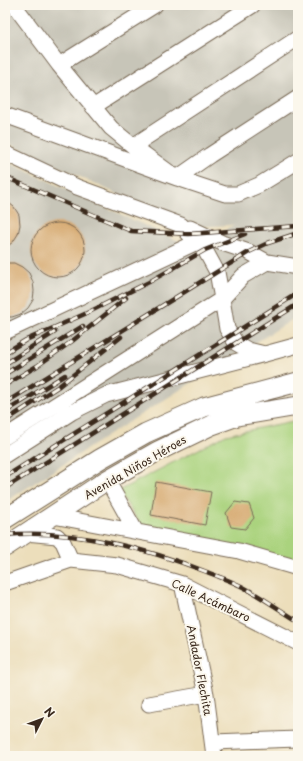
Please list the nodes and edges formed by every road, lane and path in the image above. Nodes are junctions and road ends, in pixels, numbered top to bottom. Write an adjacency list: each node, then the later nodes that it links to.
1 (12, 5): 4 (street); 6 (street)
2 (155, 5): 6 (street)
3 (253, 5): 8 (street)
4 (5, 9)
5 (298, 38): 10 (street)
6 (59, 65): 8 (street)
7 (298, 98): 13 (street)
8 (94, 107): 10 (street)
9 (5, 115): 13 (street)
10 (133, 146): 13 (street)
11 (5, 153): 14 (street)
12 (298, 161): 13 (street)
13 (177, 178)
14 (181, 225): 15 (street); 16 (street)
15 (199, 241): 18 (street); 19 (street)
16 (267, 262): 17 (street); 18 (street)
17 (298, 266)
18 (222, 299): 21 (street); 24 (street)
19 (5, 332)
20 (298, 345): 21 (street)
21 (264, 354): 25 (street)
22 (298, 382): 28 (main road, Avenida Niños Héroes)
23 (298, 406): 26 (main road, Avenida Niños Héroes)
24 (5, 437)
25 (5, 455)
26 (107, 480): 27 (main road, Avenida Niños Héroes); 29 (street)
27 (53, 516): 29 (street); 30 (main road, Avenida Niños Héroes)
28 (5, 519)
29 (135, 530): 33 (street)
30 (26, 533): 31 (main road, Avenida Niños Héroes); 32 (street)
31 (5, 547)
32 (71, 560): 34 (street, Calle Acámbaro); 35 (street, Calle Acámbaro)
33 (298, 568)
34 (5, 583)
35 (182, 584): 36 (street, Calle Acámbaro); 37 (street, Andador Flechita)
36 (298, 643)
37 (206, 694): 38 (street); 40 (street, Andador Flechita)
38 (149, 704)
39 (298, 739): 40 (street)
40 (214, 749)

